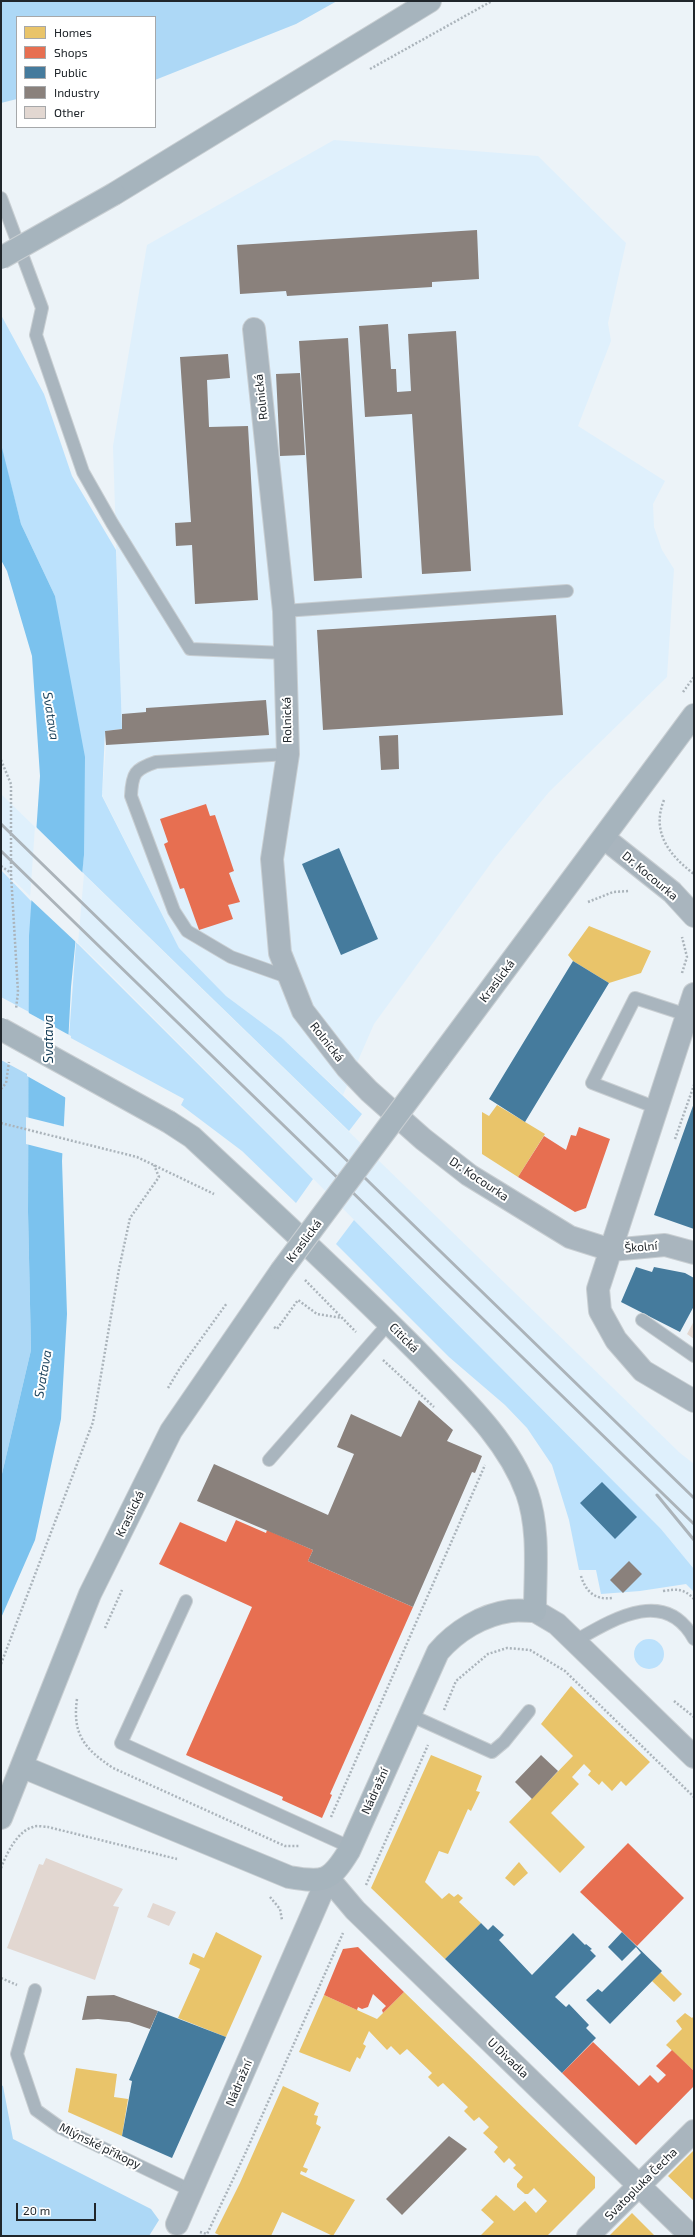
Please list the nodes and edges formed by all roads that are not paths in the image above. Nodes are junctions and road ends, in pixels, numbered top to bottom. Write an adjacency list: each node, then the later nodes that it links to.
1 (430, 1): 3 (street, bridge)
2 (1, 198): 7 (lane)
3 (1, 258)
4 (254, 330): 6 (street, Rolnická)
5 (567, 591): 6 (lane)
6 (284, 611): 7 (street, Rolnická)
7 (285, 653): 9 (street, Rolnická)
8 (694, 715): 10 (street, Kraslická)
9 (288, 754): 12 (street, Rolnická); 12 (lane)
10 (604, 838): 11 (street, Dr. Kocourka); 32 (street, Kraslická, bridge)
11 (694, 916)
12 (290, 978): 16 (street, Rolnická)
13 (694, 994): 14 (street)
14 (687, 1015): 17 (street); 17 (lane)
15 (8, 1022): 21 (street, Citická, bridge)
16 (363, 1084): 18 (street, Dr. Kocourka)
17 (657, 1108): 18 (street)
18 (611, 1250): 19 (street, Školní); 23 (street)
19 (694, 1252)
20 (642, 1320): 22 (lane)
21 (390, 1323): 24 (lane); 26 (street, Citická)
22 (694, 1356)
23 (694, 1401)
24 (269, 1460)
25 (186, 1601): 34 (lane)
26 (535, 1611): 28 (street); 30 (street, Nádražní)
27 (694, 1638): 28 (lane)
28 (575, 1641): 31 (street)
29 (528, 1711): 30 (lane)
30 (410, 1715): 34 (street, Nádražní)
31 (694, 1757)
32 (23, 1767): 33 (street, Kraslická); 35 (street)
33 (1, 1818)
34 (350, 1847): 35 (street, Nádražní)
35 (328, 1878): 38 (street, U Divadla); 39 (street, Nádražní)
36 (35, 1990): 39 (lane, Mlýnské příkopy)
37 (694, 2131): 38 (street, Svatopluka Čecha)
38 (640, 2186): 41 (street, Svatopluka Čecha); 42 (street, U Divadla)
39 (192, 2191): 40 (street, Nádražní)
40 (177, 2224)
41 (588, 2236)
42 (691, 2236)

